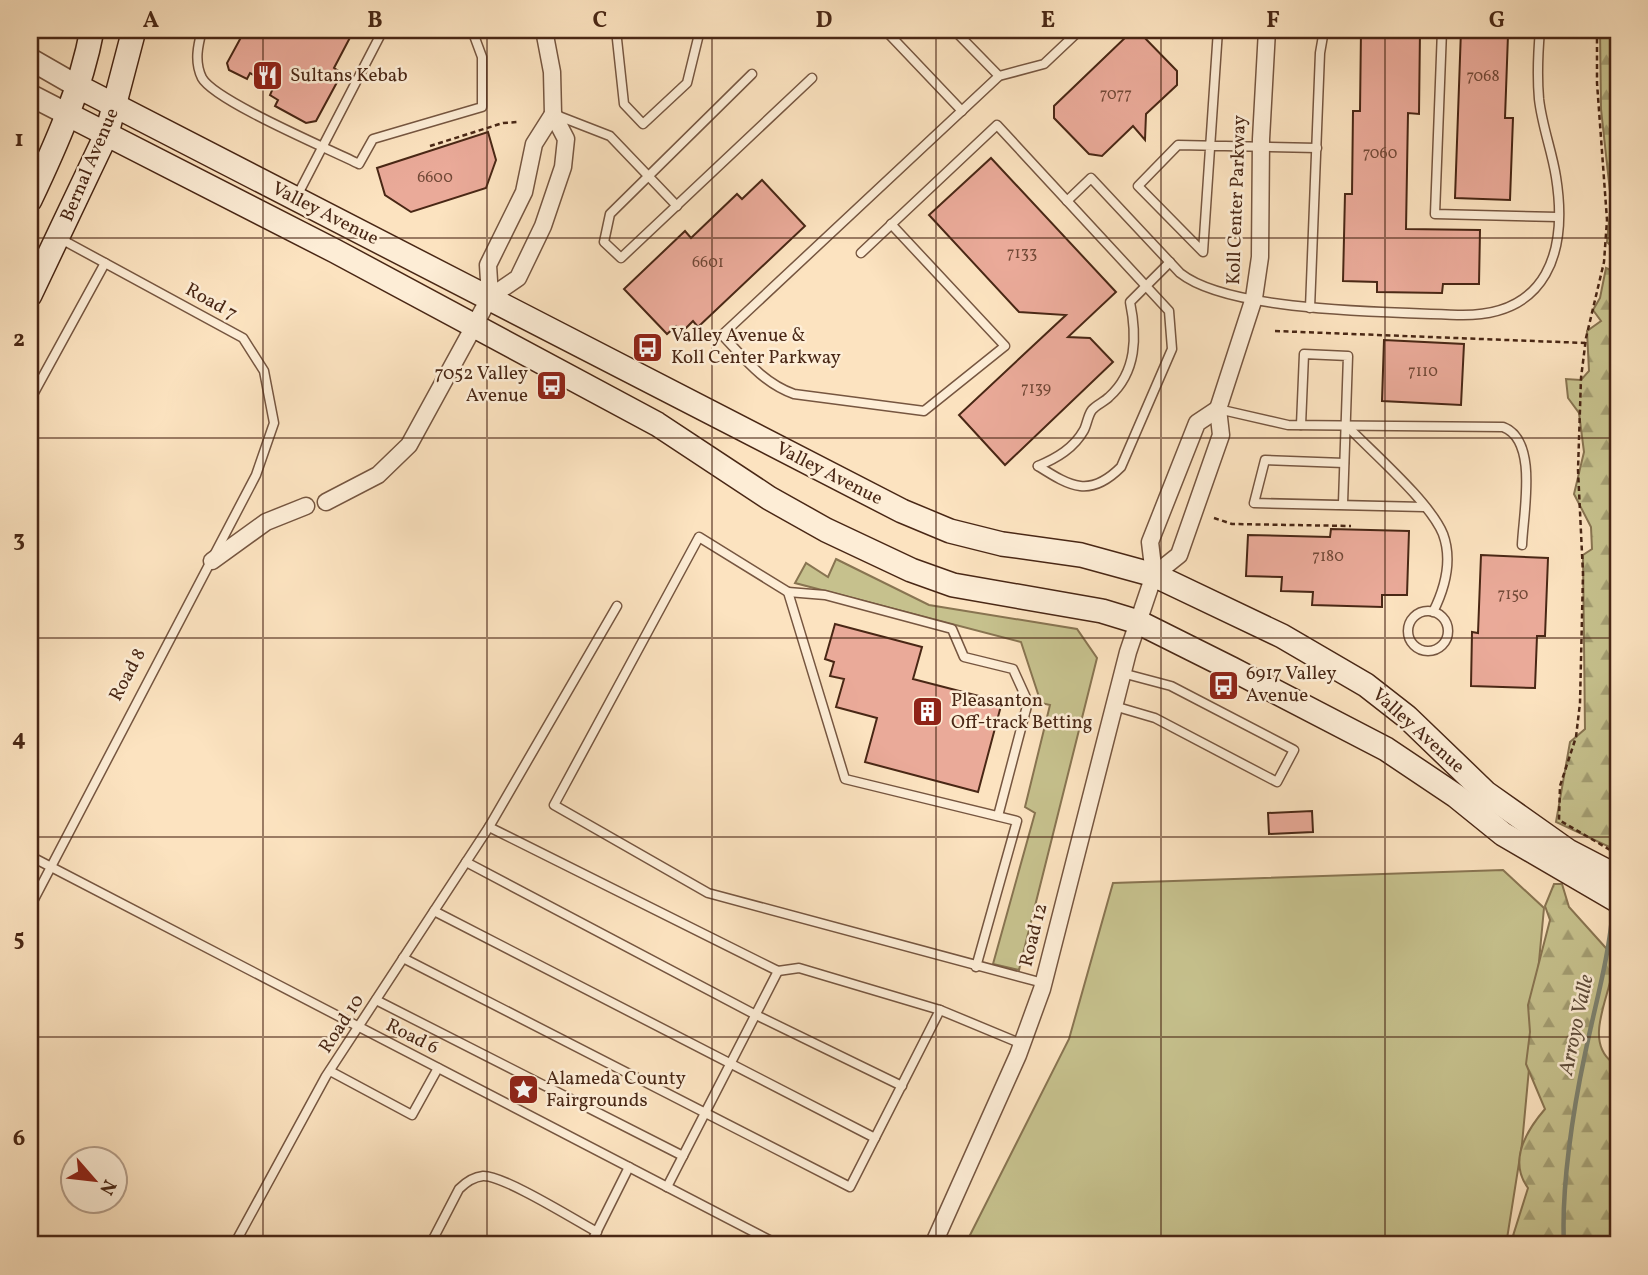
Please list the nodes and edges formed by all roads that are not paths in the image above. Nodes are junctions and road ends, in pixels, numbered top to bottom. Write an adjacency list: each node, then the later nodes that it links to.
1 (92, 30): 21 (main road, Bernal Avenue)
2 (134, 30): 23 (main road, Bernal Avenue)
3 (202, 30): 28 (lane)
4 (383, 30): 28 (lane)
5 (472, 30): 28 (lane)
6 (544, 30): 26 (street)
7 (616, 30): 8 (lane)
8 (701, 30)
9 (885, 30): 24 (lane)
10 (954, 30): 19 (lane)
11 (1080, 30): 19 (lane)
12 (1218, 30): 29 (lane)
13 (1268, 30): 30 (street, Koll Center Parkway)
14 (1324, 30): 31 (lane)
15 (1442, 30): 37 (lane)
16 (1539, 30): 37 (lane)
17 (30, 59): 21 (street, Valley Avenue)
18 (752, 74): 32 (lane)
19 (999, 76): 24 (lane)
20 (812, 78): 36 (lane)
21 (77, 86): 23 (main road, Valley Avenue); 25 (main road, Bernal Avenue)
22 (30, 95): 25 (street, Valley Avenue)
23 (116, 105): 27 (main road, Bernal Avenue); 33 (main road, Valley Avenue)
24 (962, 111): 38 (lane)
25 (67, 114): 27 (main road, Valley Avenue); 34 (main road, Bernal Avenue)
26 (553, 114): 32 (lane); 45 (street); 45 (street)
27 (107, 132): 39 (main road, Bernal Avenue); 48 (main road, Valley Avenue)
28 (323, 146): 33 (lane)
29 (1210, 146): 29 (lane); 30 (lane)
30 (1261, 147): 31 (lane); 46 (street, Koll Center Parkway)
31 (1317, 148): 47 (lane)
32 (648, 176): 36 (lane); 36 (lane)
33 (296, 199): 45 (main road, Valley Avenue)
34 (30, 200)
35 (1067, 201): 38 (lane); 42 (lane); 43 (lane)
36 (677, 206)
37 (1558, 217): 47 (lane)
38 (891, 225): 40 (lane)
39 (59, 238): 41 (lane, Road 7); 44 (main road, Bernal Avenue)
40 (861, 253)
41 (105, 262): 49 (lane); 59 (lane, Road 7)
42 (1170, 262): 43 (lane); 46 (lane)
43 (1146, 286): 43 (lane)
44 (30, 295)
45 (490, 298): 48 (street); 60 (main road, Valley Avenue)
46 (1254, 298): 47 (lane); 50 (street, Koll Center Parkway)
47 (1310, 308)
48 (474, 327): 54 (street); 64 (main road, Valley Avenue)
49 (30, 400)
50 (1218, 409): 51 (lane); 60 (street, Koll Center Parkway); 60 (street, Koll Center Parkway)
51 (1301, 425): 52 (lane); 52 (lane)
52 (1346, 425): 53 (lane); 57 (lane); 58 (lane)
53 (1345, 463): 55 (lane); 55 (lane)
54 (326, 502)
55 (1343, 503): 57 (lane)
56 (306, 506): 59 (street, Road 8)
57 (1424, 507): 63 (lane)
58 (1522, 545)
59 (212, 561): 72 (lane, Road 8)
60 (1154, 575): 64 (street, Koll Center Parkway); 71 (main road, Valley Avenue)
61 (788, 592): 67 (lane); 67 (lane); 78 (lane)
62 (617, 606): 68 (lane, Road 10)
63 (1433, 612): 63 (lane)
64 (1138, 622): 65 (street, Road 12); 71 (main road, Valley Avenue)
65 (1122, 673): 66 (street, Road 12); 66 (lane)
66 (1114, 706): 80 (street, Road 12)
67 (998, 816): 78 (lane)
68 (489, 827): 70 (lane, Road 10); 79 (lane)
69 (30, 856): 72 (lane, Road 6)
70 (466, 862): 76 (lane, Road 10); 83 (lane)
71 (1567, 862): 73 (main road, Valley Avenue); 74 (main road, Valley Avenue)
72 (50, 867): 75 (lane, Road 8); 84 (lane, Road 6)
73 (1618, 877)
74 (1618, 901)
75 (30, 907)
76 (434, 911): 77 (lane, Road 10); 86 (lane)
77 (403, 958): 81 (lane, Road 10); 90 (lane)
78 (976, 967): 80 (lane)
79 (778, 971): 82 (lane); 83 (lane)
80 (1043, 983): 85 (street, Road 12)
81 (376, 1000): 84 (lane, Road 10); 92 (lane)
82 (940, 1010): 85 (lane); 89 (lane)
83 (756, 1015): 86 (lane); 89 (lane)
84 (358, 1027): 87 (lane, Road 6); 88 (lane, Road 10)
85 (1022, 1044): 100 (street, Road 12)
86 (731, 1064): 90 (lane); 91 (lane)
87 (438, 1068): 88 (lane); 93 (lane, Road 6)
88 (330, 1071): 96 (lane, Road 10)
89 (902, 1086): 91 (lane)
90 (706, 1113): 91 (lane); 92 (lane)
91 (874, 1138)
92 (683, 1156): 94 (lane)
93 (629, 1167): 94 (lane, Road 6); 95 (lane)
94 (667, 1187): 99 (lane, Road 6)
95 (597, 1232): 97 (lane); 98 (lane)
96 (234, 1245)
97 (430, 1245)
98 (590, 1245)
99 (779, 1245)
100 (933, 1245)

